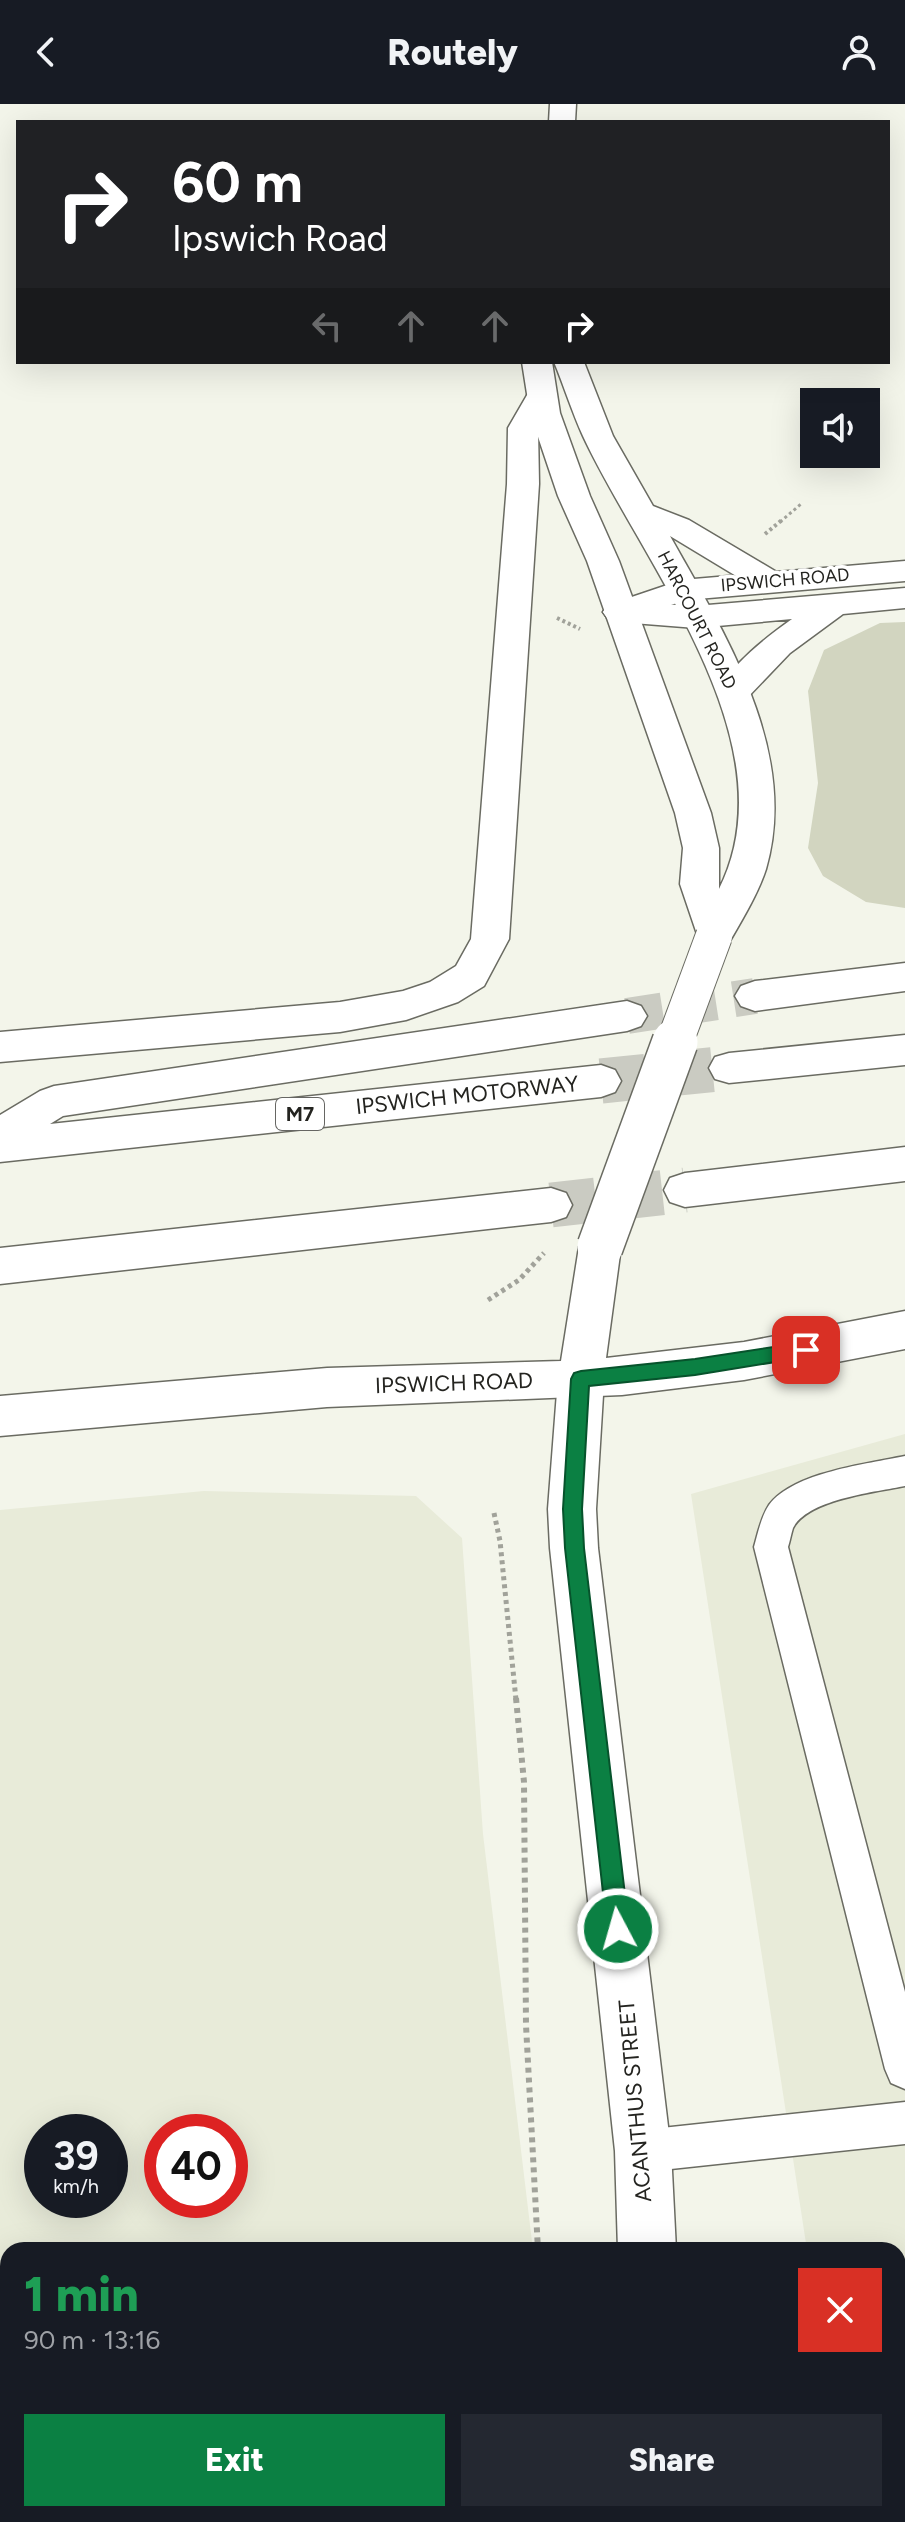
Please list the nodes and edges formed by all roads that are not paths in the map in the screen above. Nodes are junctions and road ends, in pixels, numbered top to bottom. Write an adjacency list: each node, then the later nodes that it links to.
1 (537, 364): 3 (main road)
2 (570, 364): 4 (main road, HARCOURT ROAD)
3 (541, 396): 10 (main road); 16 (main road)
4 (642, 513): 6 (main road); 8 (main road, HARCOURT ROAD)
5 (905, 571): 6 (main road, IPSWICH ROAD)
6 (768, 581): 8 (main road, IPSWICH ROAD)
7 (905, 598): 9 (main road)
8 (689, 604): 9 (main road); 10 (main road); 11 (main road, HARCOURT ROAD)
9 (835, 605): 11 (main road)
10 (620, 612): 12 (main road)
11 (734, 691): 12 (main road, HARCOURT ROAD)
12 (714, 936): 27 (main road, HARCOURT ROAD, bridge)
13 (905, 977): 14 (main road)
14 (755, 996)
15 (627, 1016): 20 (main road)
16 (0, 1047)
17 (905, 1050): 18 (main road)
18 (729, 1068)
19 (601, 1081): 21 (main road, IPSWICH MOTORWAY / M7)
20 (0, 1135)
21 (0, 1146)
22 (905, 1164): 23 (main road)
23 (685, 1190)
24 (551, 1205): 25 (main road)
25 (0, 1266)
26 (905, 1330): 27 (main road, IPSWICH ROAD)
27 (581, 1379): 28 (main road, IPSWICH ROAD); 32 (main road, ACANTHUS STREET)
28 (0, 1416)
29 (905, 1471): 30 (lane)
30 (905, 2069)
31 (905, 2123): 32 (lane)
32 (643, 2151): 33 (main road, ACANTHUS STREET)
33 (647, 2242)

